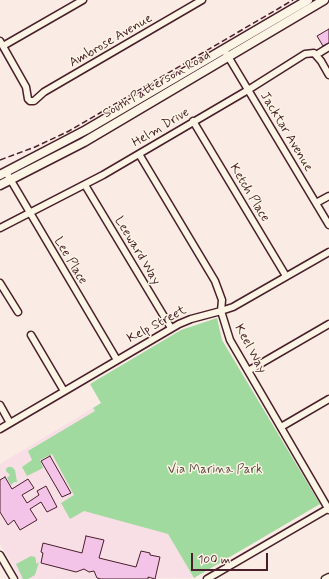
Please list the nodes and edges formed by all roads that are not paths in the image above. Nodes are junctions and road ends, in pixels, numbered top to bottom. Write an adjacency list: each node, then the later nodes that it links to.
1 (83, 0): 5 (street)
2 (202, 0): 5 (street, Ambrose Avenue)
3 (308, 0): 7 (street, South Patterson Road)
4 (324, 0): 9 (street, South Patterson Road)
5 (2, 44)
6 (329, 47): 8 (street, Helm Drive)
7 (224, 50): 9 (street, Jacktar Avenue); 14 (street, South Patterson Road)
8 (316, 55): 10 (street); 11 (street, Helm Drive)
9 (228, 57): 11 (street, Jacktar Avenue); 15 (street, South Patterson Road)
10 (329, 75)
11 (248, 90): 12 (street, Helm Drive); 19 (street, Jacktar Avenue)
12 (193, 122): 13 (street, Helm Drive); 24 (street, Ketch Place)
13 (139, 154): 17 (street, Helm Drive); 26 (street, Keel Way)
14 (3, 174): 15 (street, Lee Place)
15 (10, 180): 16 (street, South Patterson Road); 20 (street, Lee Place)
16 (0, 185)
17 (84, 185): 20 (street, Helm Drive); 29 (street, Leeward Way)
18 (329, 196): 19 (street)
19 (316, 203): 21 (street, Jacktar Avenue)
20 (29, 213): 22 (street, Helm Drive); 31 (street, Lee Place)
21 (329, 225)
22 (0, 228)
23 (329, 252): 24 (street, Kelp Street)
24 (286, 276): 26 (street, Kelp Street)
25 (0, 283): 27 (street)
26 (221, 311): 29 (street, Kelp Street); 32 (street, Keel Way)
27 (18, 312)
28 (329, 324): 32 (street)
29 (171, 328): 31 (street, Kelp Street)
30 (31, 336): 33 (street)
31 (117, 360): 33 (street, Kelp Street)
32 (248, 371): 37 (street, Keel Way)
33 (64, 391): 36 (street, Kelp Street)
34 (329, 399): 37 (street)
35 (0, 405): 36 (street)
36 (10, 423): 38 (street, Kelp Street)
37 (281, 427): 39 (street, Keel Way)
38 (0, 429)
39 (329, 509): 43 (street)
40 (1, 558): 42 (street)
41 (329, 577): 44 (street)
42 (14, 579)
43 (207, 579)
44 (325, 579)

